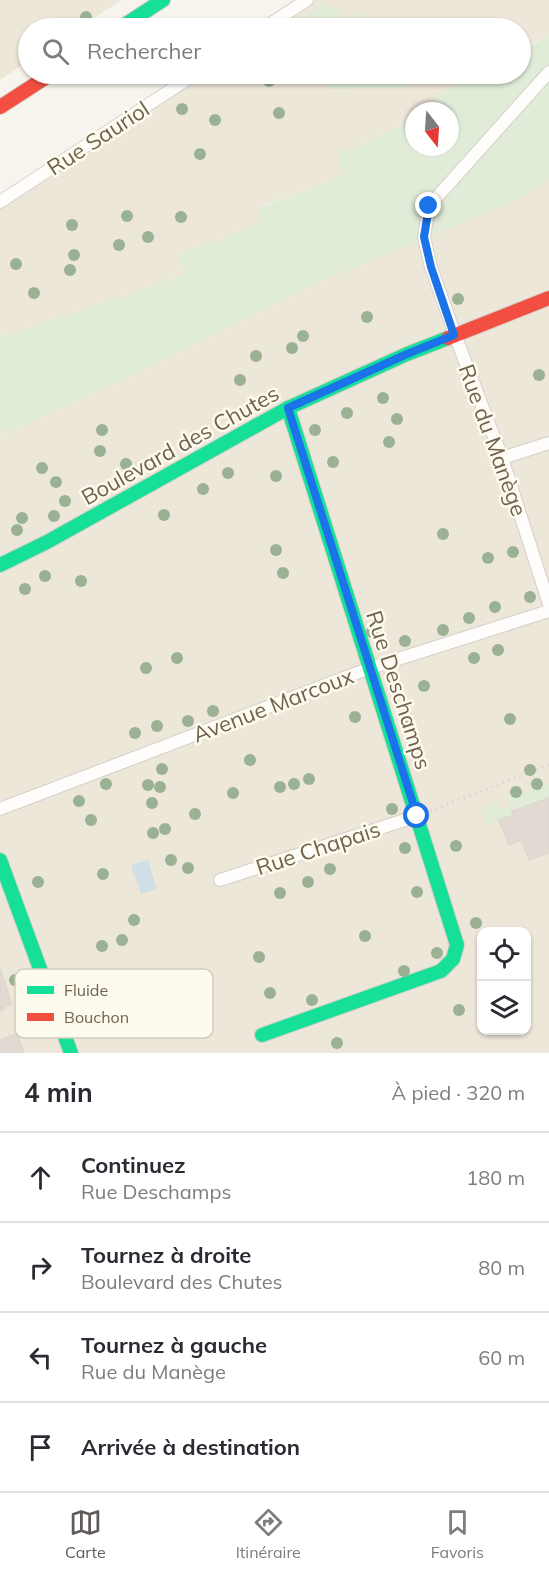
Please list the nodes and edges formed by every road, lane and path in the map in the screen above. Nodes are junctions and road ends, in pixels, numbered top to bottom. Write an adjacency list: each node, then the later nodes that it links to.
1 (163, 0): 3 (street)
2 (307, 0): 4 (street)
3 (135, 18)
4 (279, 18)
5 (549, 72): 11 (street, Rue du Manège)
6 (36, 84): 8 (street)
7 (180, 84): 9 (street, Rue Sauriol)
8 (0, 107)
9 (0, 202)
10 (549, 298): 11 (street, Boulevard des Chutes)
11 (454, 335): 12 (street, Boulevard des Chutes); 14 (street, Rue du Manège)
12 (288, 408): 15 (street, Boulevard des Chutes); 18 (street, Rue Deschamps)
13 (549, 443): 14 (street)
14 (502, 458): 16 (street, Rue du Manège)
15 (0, 565)
16 (549, 604)
17 (549, 611): 18 (street, Avenue Marcoux)
18 (370, 668): 20 (street, Avenue Marcoux); 21 (street, Rue Deschamps)
19 (549, 765): 21 (path)
20 (0, 809)
21 (417, 816): 23 (street, Rue Chapais); 25 (street, Rue Deschamps)
22 (0, 860): 24 (street)
23 (220, 880)
24 (40, 969)
25 (262, 1035)
26 (65, 1038): 27 (street)
27 (71, 1053)

